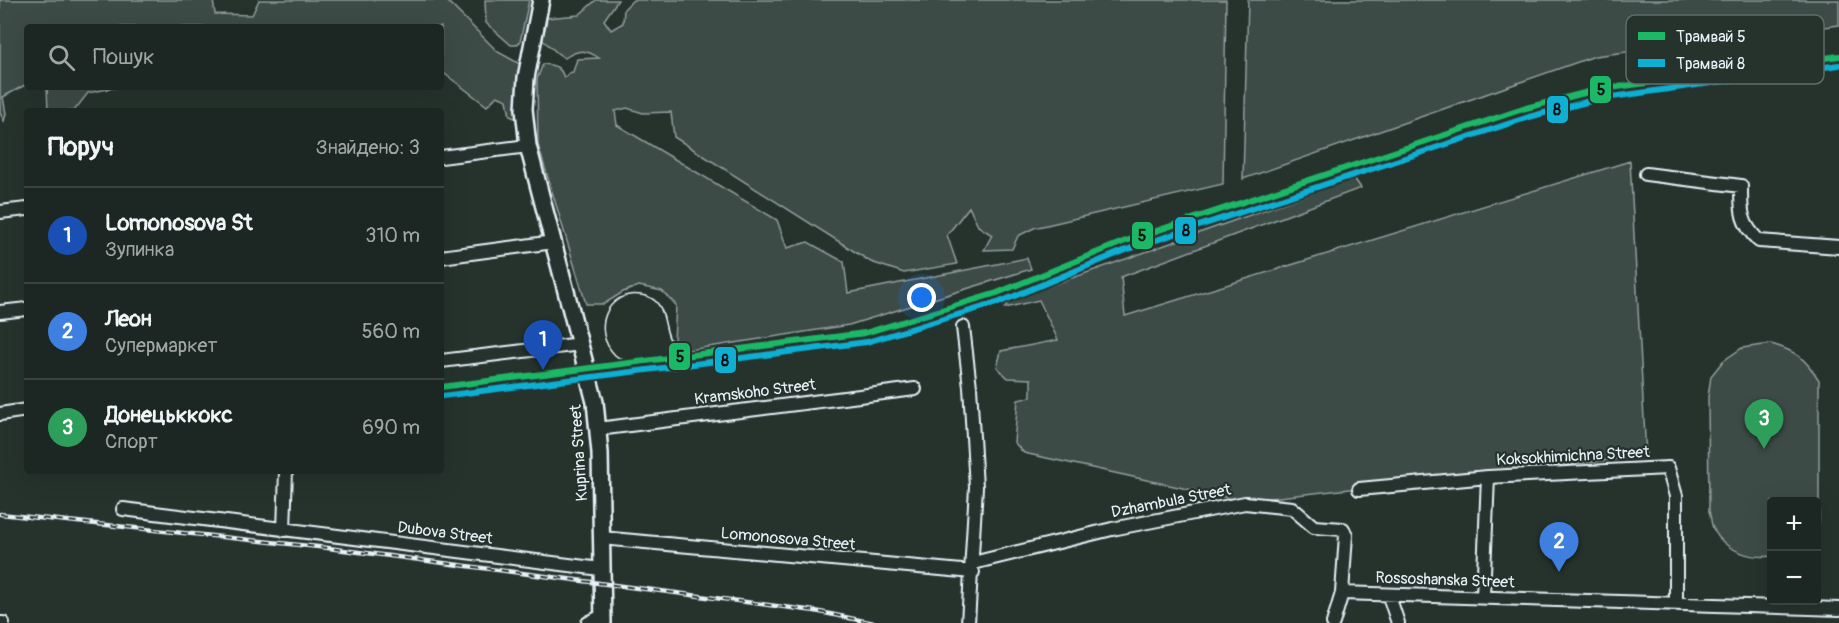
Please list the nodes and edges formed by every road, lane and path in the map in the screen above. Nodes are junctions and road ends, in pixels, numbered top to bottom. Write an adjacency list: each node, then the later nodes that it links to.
1 (541, 0): 2 (main road, Kuprina Street)
2 (528, 146): 3 (street); 7 (main road, Kuprina Street)
3 (444, 157)
4 (1646, 174): 8 (street)
5 (24, 209): 6 (street)
6 (0, 212)
7 (554, 242): 9 (street); 13 (main road, Kuprina Street)
8 (1839, 247)
9 (444, 257)
10 (24, 309): 11 (street)
11 (0, 312)
12 (963, 327): 25 (street)
13 (580, 344): 14 (street); 18 (main road, Kuprina Street)
14 (444, 361)
15 (915, 389): 18 (street, Kramskoho Street)
16 (24, 410): 17 (street)
17 (0, 414)
18 (598, 429): 24 (main road, Kuprina Street)
19 (286, 474): 23 (street)
20 (1488, 477): 21 (street, Koksokhimichna Street); 29 (street, Koksokhimichna Street); 30 (street, Koksokhimichna Street)
21 (1359, 489)
22 (123, 509): 23 (street, Dubova Street)
23 (284, 530): 26 (street, Dubova Street)
24 (601, 538): 25 (street, Lomonosova Street); 26 (main road, Kuprina Street)
25 (973, 567): 27 (street, Dzhambula Street); 35 (street)
26 (601, 569): 33 (main road, Kuprina Street)
27 (1342, 593): 28 (street, Rossoshanska Street); 36 (street)
28 (1389, 596): 29 (street, Rossoshanska Street); 37 (street)
29 (1483, 597): 30 (street, Rossoshanska Street)
30 (1676, 603): 31 (street, Rossoshanska Street)
31 (1822, 609): 32 (street, Rossoshanska Street); 38 (street)
32 (1839, 609)
33 (603, 619): 34 (street)
34 (588, 623)
35 (968, 623)
36 (1333, 623)
37 (1398, 623)
38 (1822, 623)

